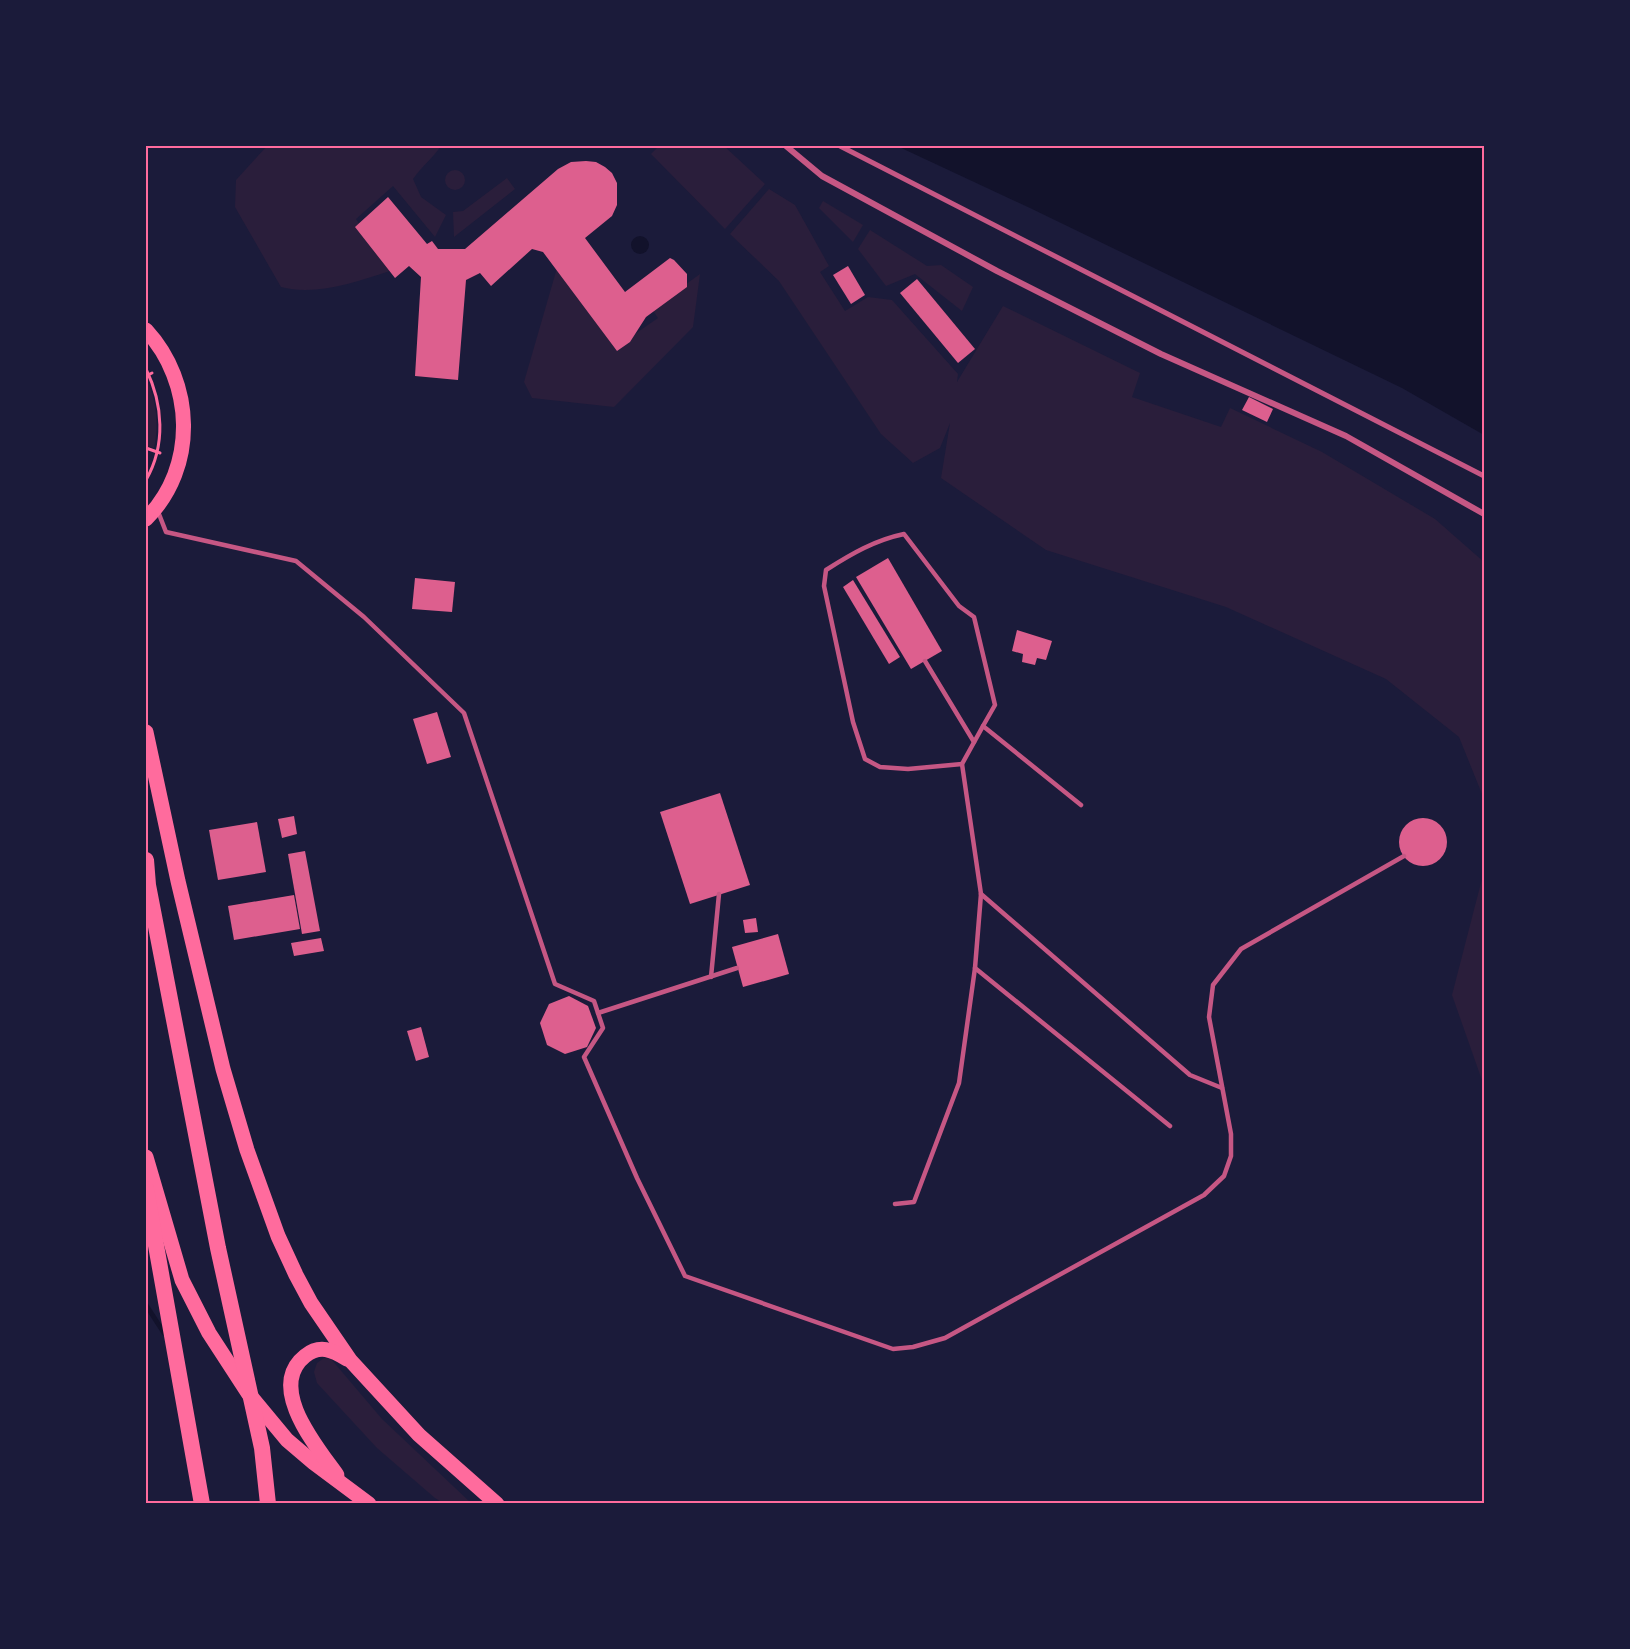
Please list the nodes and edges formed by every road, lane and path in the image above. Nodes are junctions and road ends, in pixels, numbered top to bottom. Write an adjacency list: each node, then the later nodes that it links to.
1 (786, 146): 11 (street)
2 (840, 146): 8 (street)
3 (146, 330): 10 (main road)
4 (146, 369): 5 (path)
5 (148, 375): 7 (path)
6 (146, 448): 7 (path)
7 (159, 452): 9 (path)
8 (1485, 476)
9 (146, 480)
10 (156, 506): 12 (main road); 26 (lane)
11 (1485, 514)
12 (146, 519)
13 (925, 661): 16 (lane)
14 (982, 726): 16 (lane); 17 (lane); 18 (lane)
15 (146, 732): 32 (main road)
16 (974, 742): 17 (lane)
17 (962, 764): 22 (lane)
18 (1081, 805)
19 (1404, 856): 27 (lane)
20 (146, 860): 35 (highway)
21 (719, 894): 25 (lane)
22 (981, 894): 24 (lane); 27 (lane)
23 (737, 968): 25 (lane)
24 (975, 968): 28 (lane); 31 (lane)
25 (711, 977): 26 (lane)
26 (598, 1013): 27 (lane)
27 (1222, 1088)
28 (1170, 1126)
29 (146, 1157): 33 (main road)
30 (146, 1189): 34 (highway)
31 (895, 1204)
32 (350, 1360): 33 (main road); 37 (main road)
33 (345, 1486): 36 (main road)
34 (202, 1503)
35 (268, 1503)
36 (369, 1503)
37 (497, 1503)

